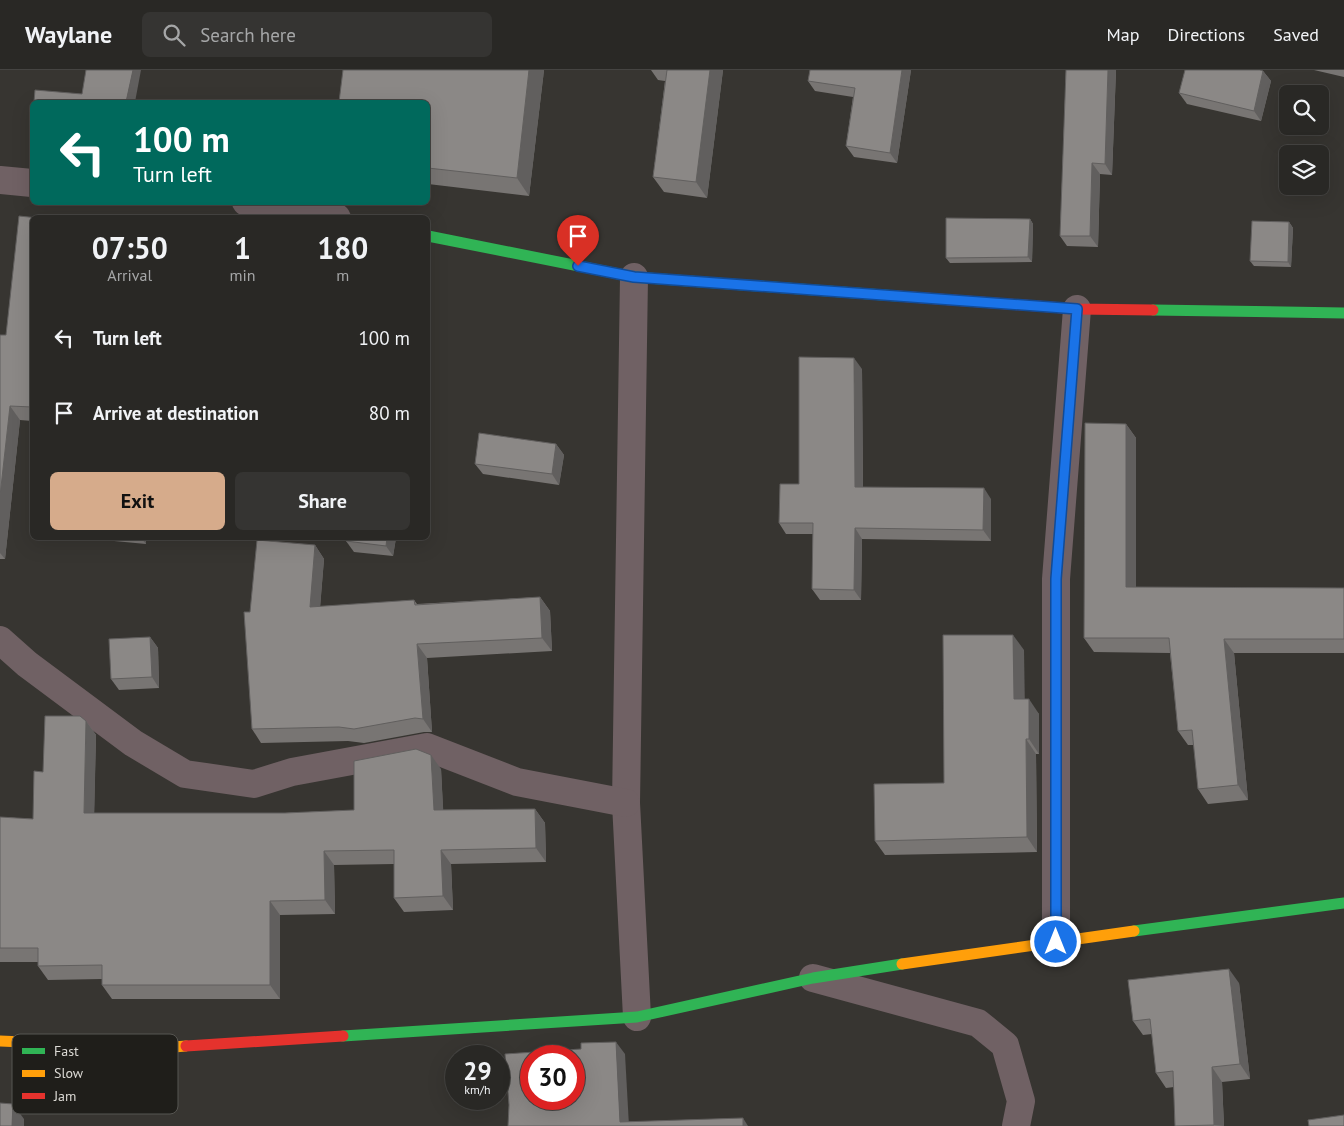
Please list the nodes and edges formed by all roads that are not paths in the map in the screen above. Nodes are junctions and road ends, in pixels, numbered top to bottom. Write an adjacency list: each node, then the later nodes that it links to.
1 (0, 180): 2 (street)
2 (30, 183)
3 (276, 205): 4 (street)
4 (323, 215)
5 (430, 236): 6 (street)
6 (634, 277): 7 (street); 10 (street)
7 (1077, 309): 8 (street); 12 (street)
8 (1344, 314)
9 (0, 640): 10 (street)
10 (626, 803): 14 (street)
11 (1344, 903): 12 (street)
12 (1056, 942): 13 (street)
13 (813, 978): 14 (street); 16 (street)
14 (637, 1017): 15 (street)
15 (178, 1047)
16 (1016, 1126)

